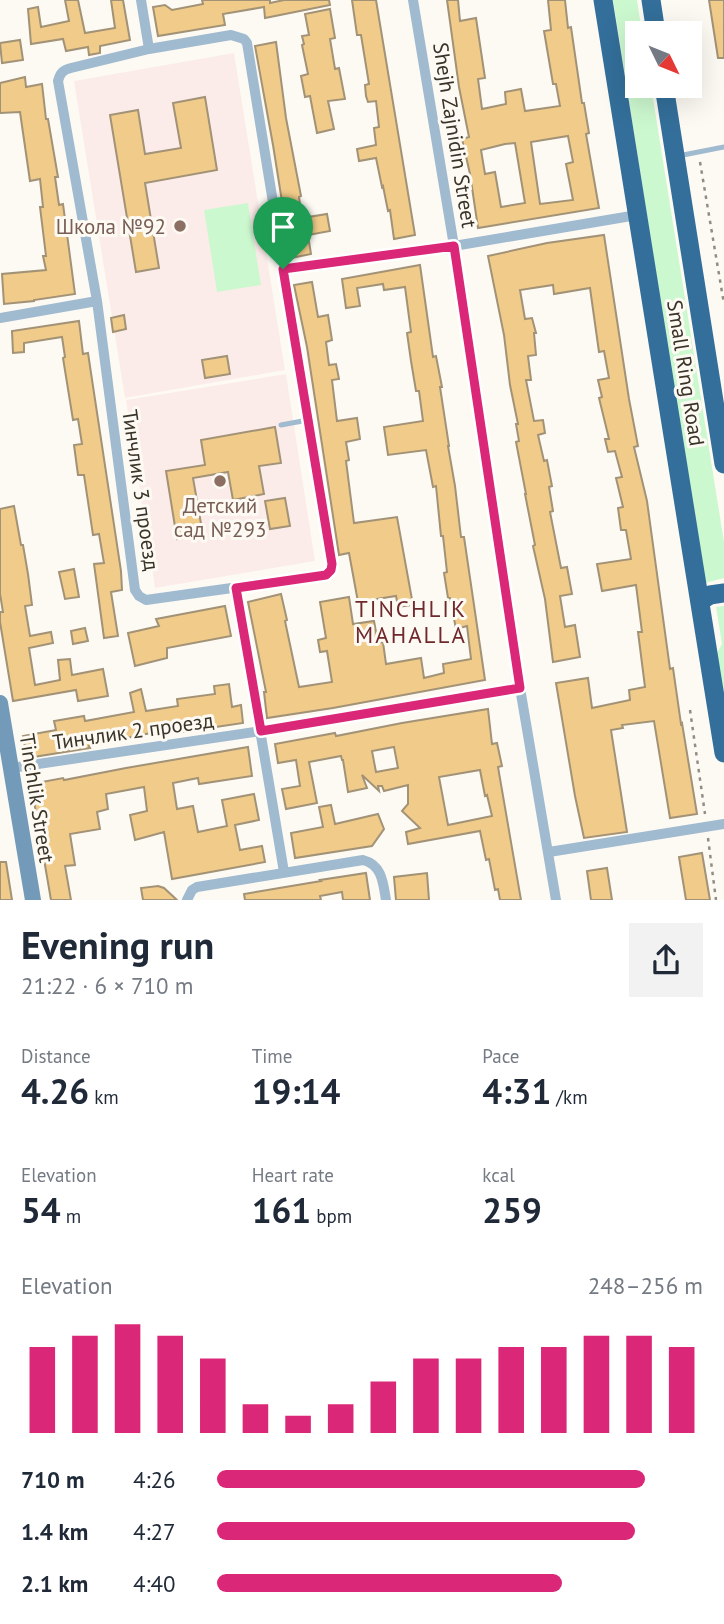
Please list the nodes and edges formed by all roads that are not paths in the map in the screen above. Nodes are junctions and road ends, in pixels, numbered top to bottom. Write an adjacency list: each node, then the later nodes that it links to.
1 (141, 0): 6 (street)
2 (414, 0): 11 (street, Shejh Zajnidin Street)
3 (603, 0): 10 (highway, Small Ring Road)
4 (651, 0): 5 (highway)
5 (654, 21)
6 (149, 49): 12 (street, Тинчлик 3 проезд); 13 (street, Тинчлик 3 проезд)
7 (666, 98): 9 (highway, Small Ring Road)
8 (724, 147): 9 (lane)
9 (675, 156): 17 (highway, Small Ring Road)
10 (637, 215): 11 (street); 20 (highway, Small Ring Road)
11 (454, 246): 12 (street); 21 (street, Shejh Zajnidin Street)
12 (283, 269): 15 (street, Тинчлик 3 проезд)
13 (97, 301): 14 (street); 18 (street, Тинчлик 3 проезд)
14 (0, 318)
15 (308, 420): 16 (lane); 18 (street, Тинчлик 3 проезд)
16 (281, 425)
17 (724, 464)
18 (236, 588): 23 (street)
19 (724, 593): 20 (highway)
20 (699, 601): 24 (highway, Small Ring Road)
21 (520, 688): 23 (street, Тинчлик 2 проезд); 27 (street, Shejh Zajnidin Street)
22 (0, 703): 25 (street, Tinchlik Street)
23 (261, 731): 25 (street, Тинчлик 2 проезд); 28 (street)
24 (724, 753)
25 (11, 768): 29 (street, Tinchlik Street)
26 (724, 824): 27 (street)
27 (548, 852): 32 (street, Shejh Zajnidin Street)
28 (284, 872): 30 (street); 31 (street)
29 (33, 900)
30 (187, 900)
31 (386, 900)
32 (556, 900)

